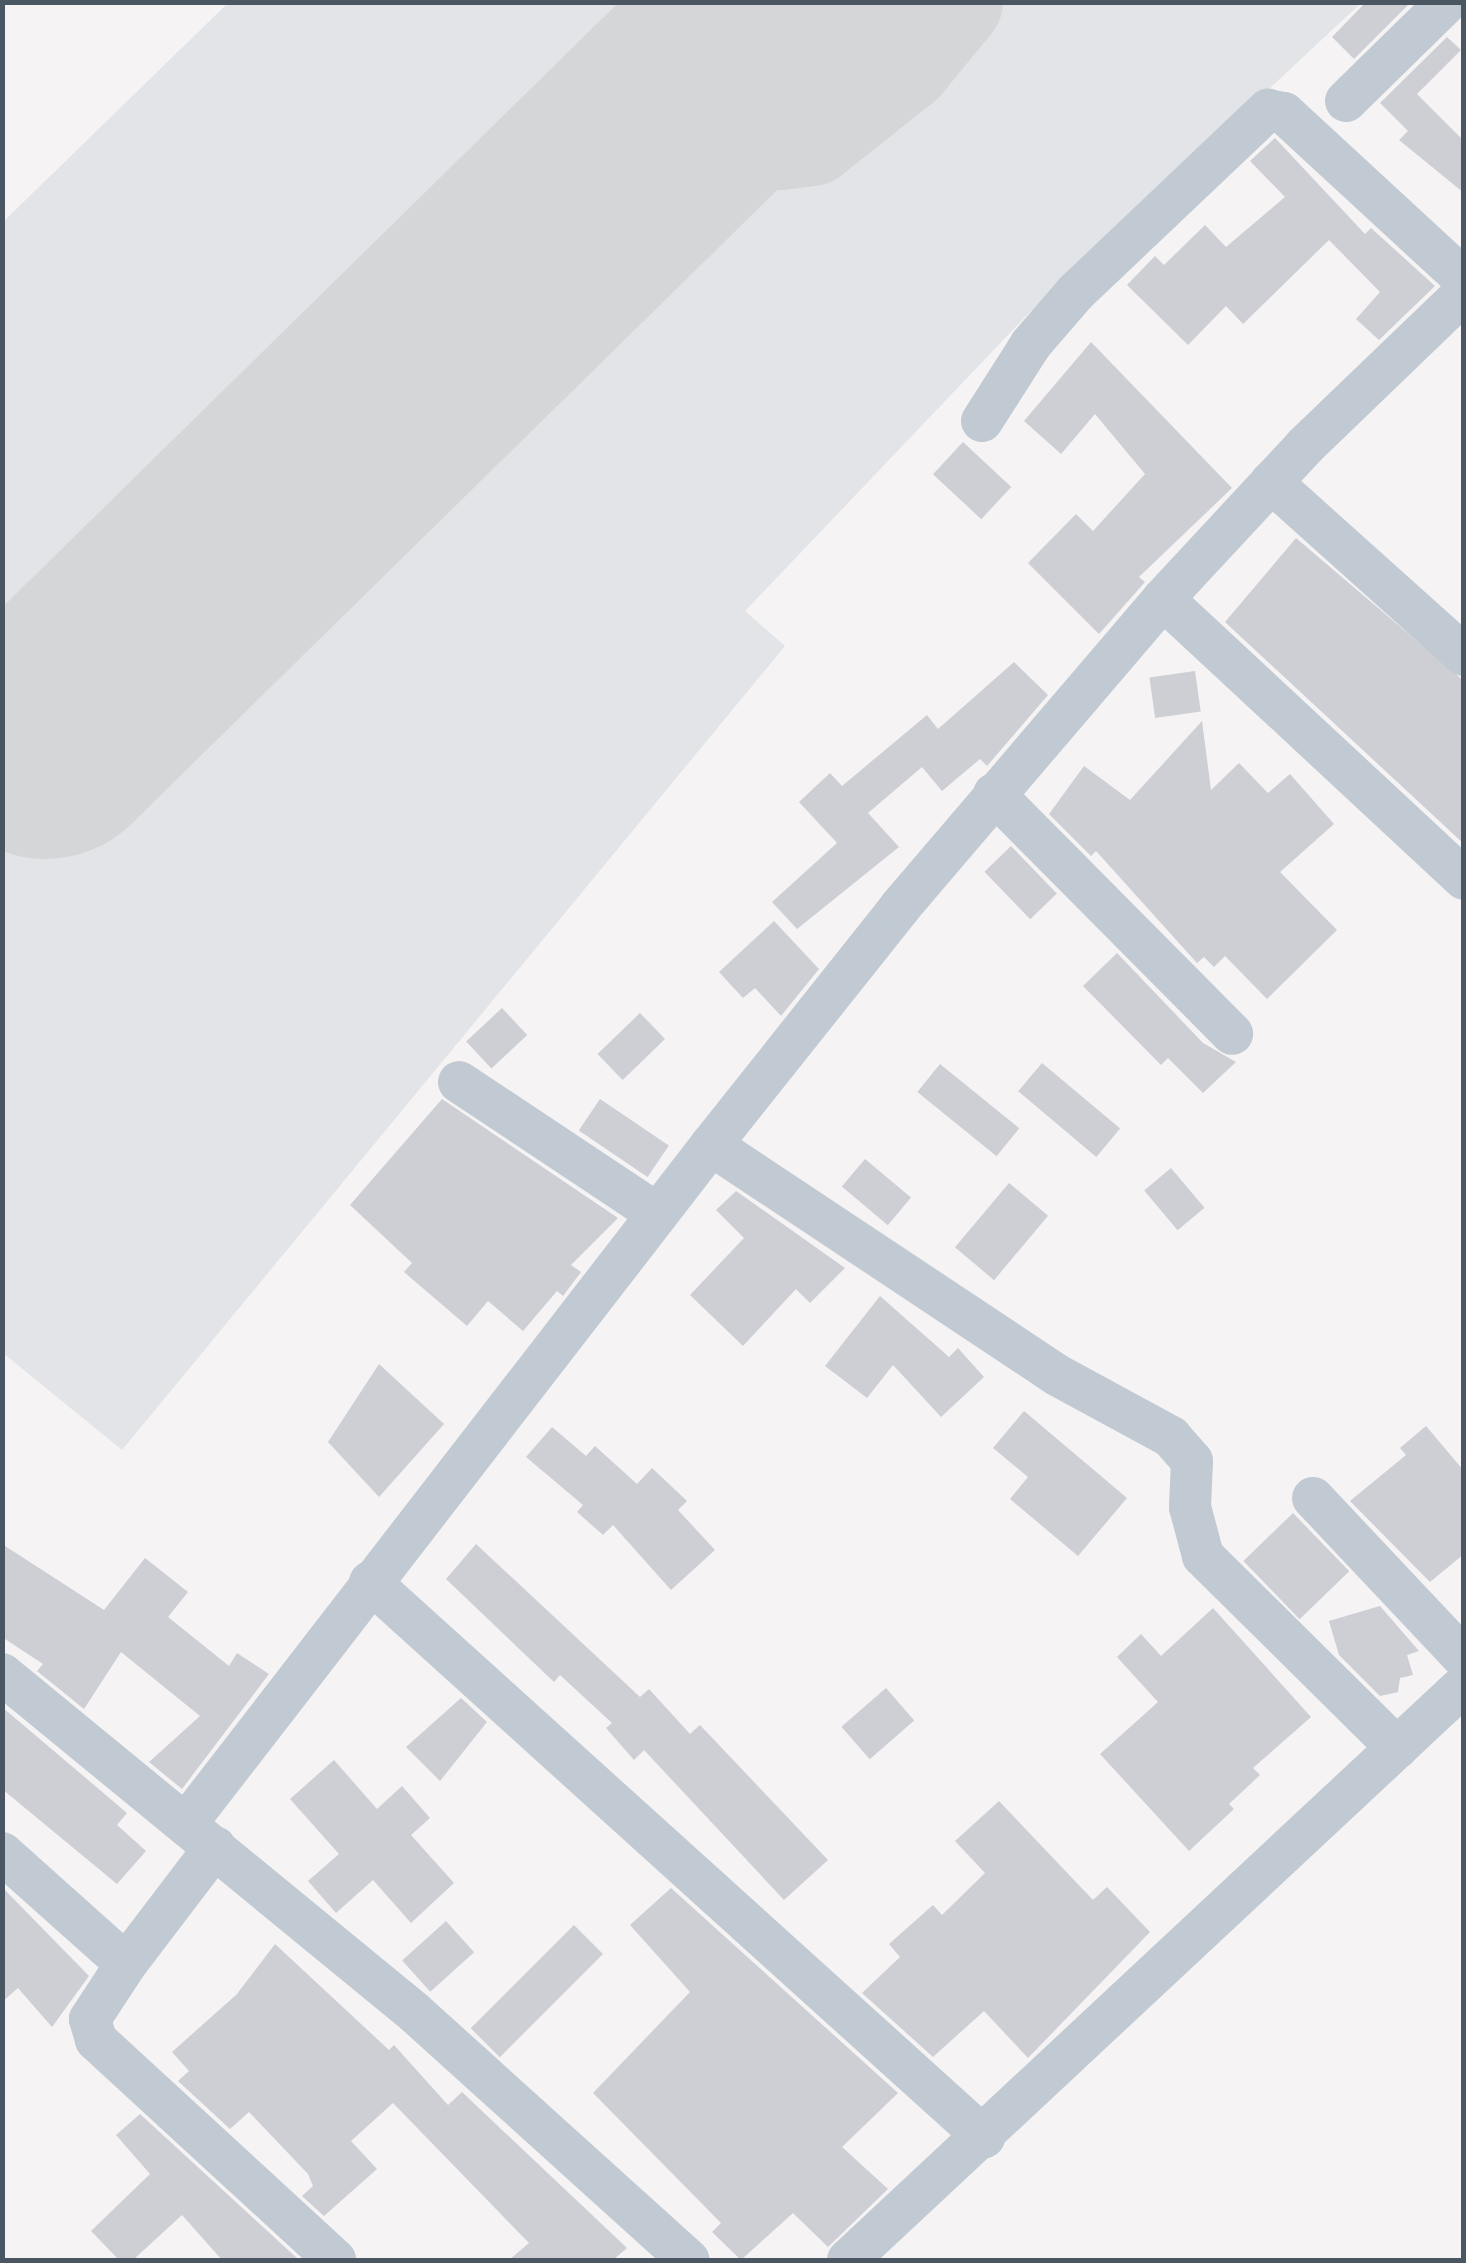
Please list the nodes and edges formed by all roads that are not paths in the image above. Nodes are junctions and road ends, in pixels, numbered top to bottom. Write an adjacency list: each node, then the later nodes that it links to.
1 (1447, 2): 2 (street)
2 (1346, 102)
3 (1464, 278): 5 (street)
4 (1464, 293): 6 (street)
5 (982, 421)
6 (1272, 482): 7 (street); 8 (street)
7 (1163, 599): 9 (street); 10 (street)
8 (1464, 655)
9 (994, 794): 11 (street); 13 (street)
10 (1464, 880)
11 (1232, 1034)
12 (460, 1082): 14 (street)
13 (711, 1145): 14 (street); 20 (street)
14 (656, 1213): 16 (street)
15 (1313, 1498): 17 (street)
16 (370, 1582): 21 (street); 24 (street)
17 (1464, 1658)
18 (2, 1674): 21 (street)
19 (1464, 1685): 20 (street)
20 (1396, 1748): 24 (street)
21 (200, 1835): 23 (street); 27 (street)
22 (2, 1854): 23 (street)
23 (126, 1964): 26 (street)
24 (984, 2137): 25 (street)
25 (863, 2256)
26 (336, 2260)
27 (688, 2260)

